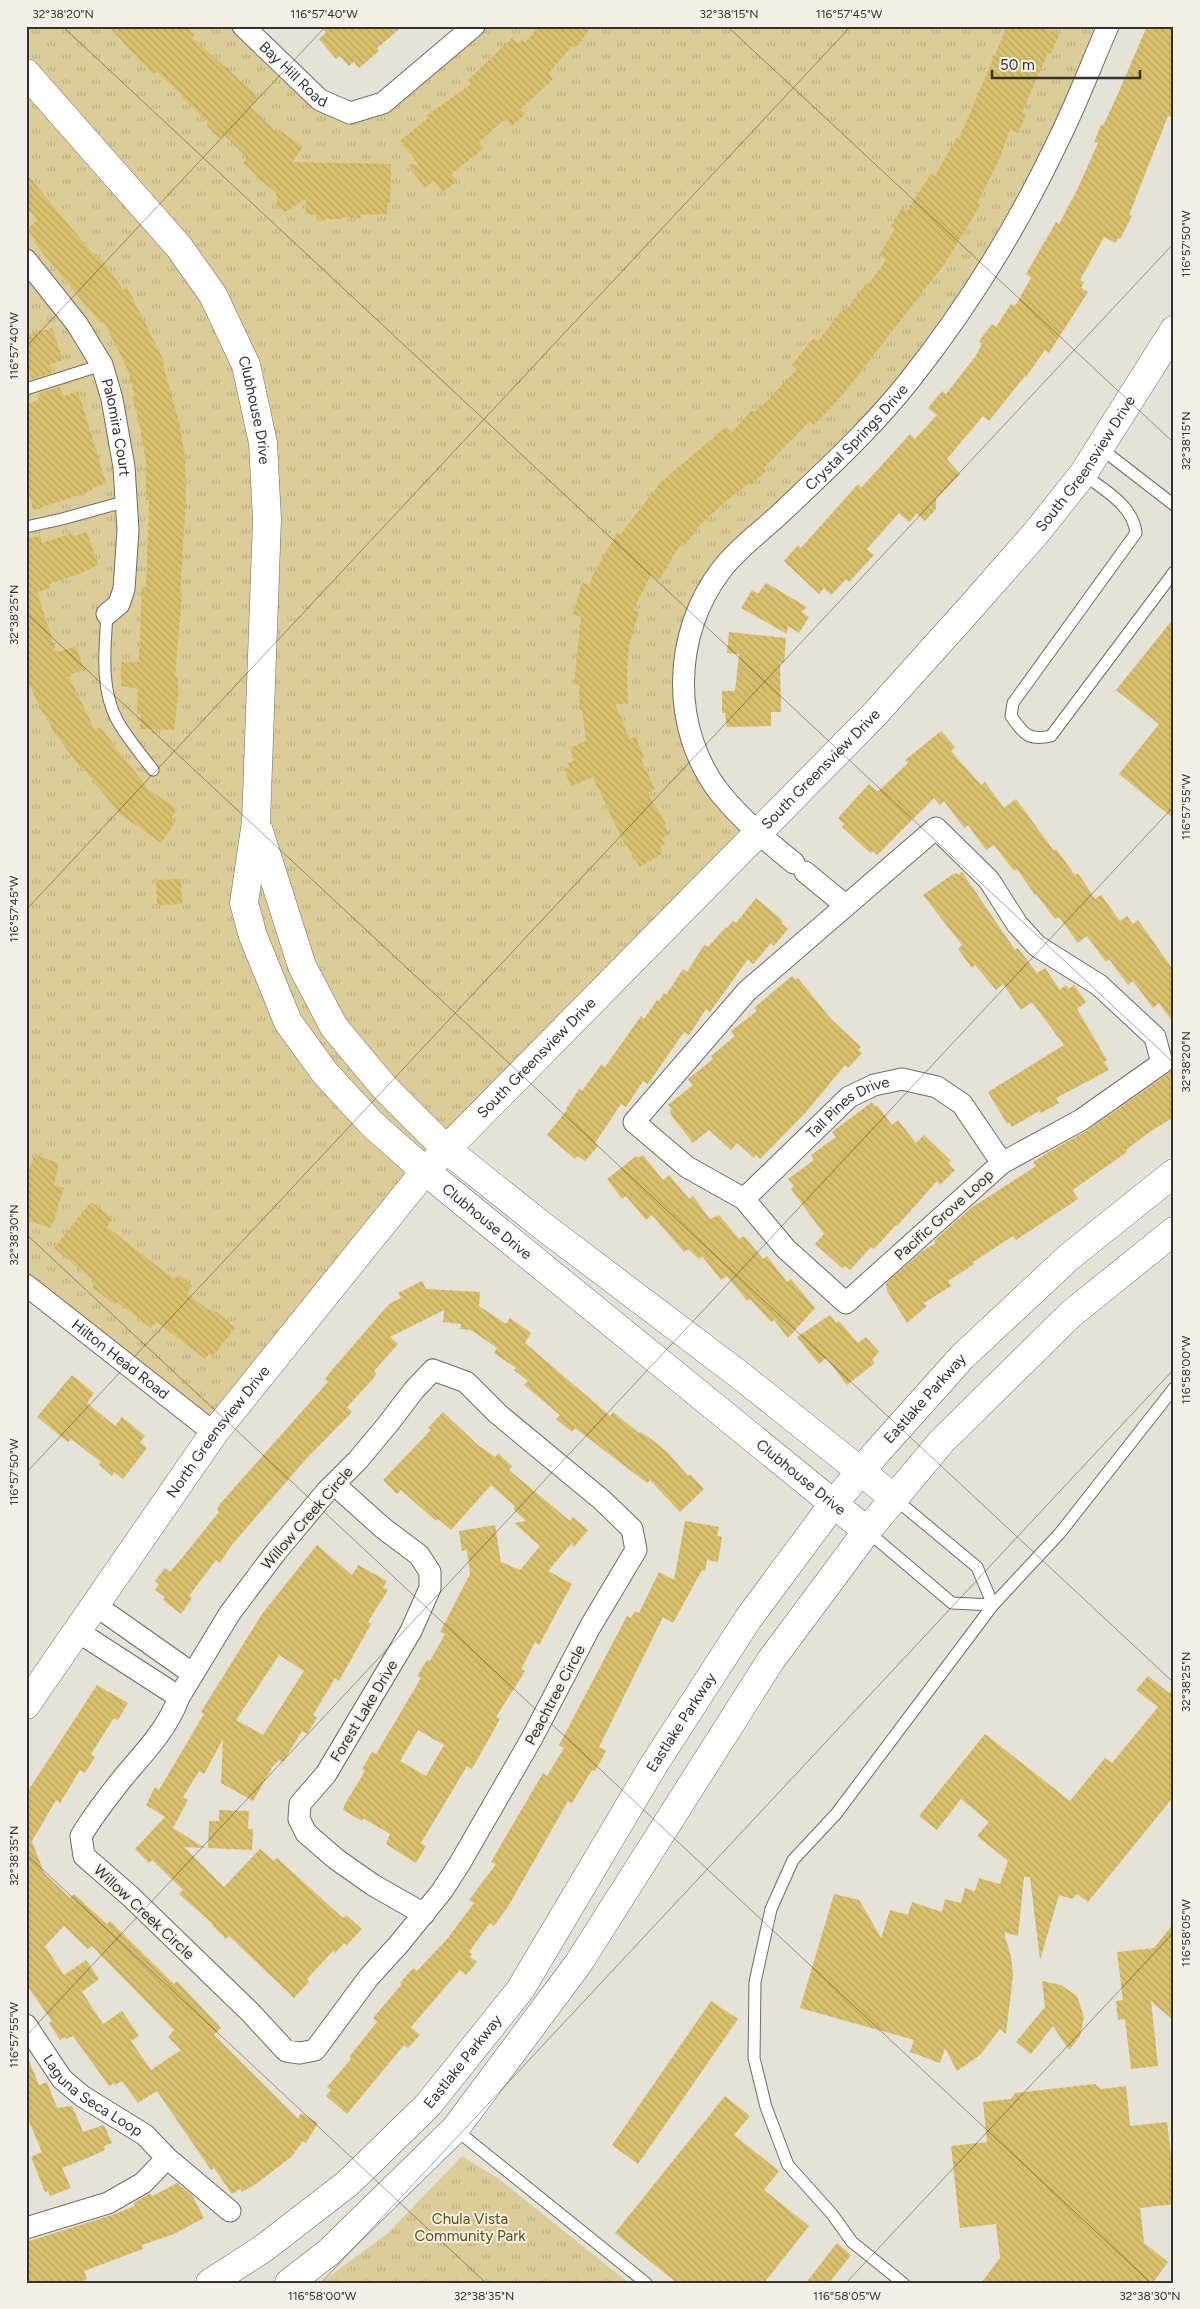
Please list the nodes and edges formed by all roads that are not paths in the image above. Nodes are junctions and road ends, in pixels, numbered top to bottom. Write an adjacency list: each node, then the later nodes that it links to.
1 (243, 26): 2 (street, Bay Hill Road)
2 (474, 26)
3 (1108, 26): 18 (street, Crystal Springs Drive)
4 (26, 74): 17 (street, Clubhouse Drive)
5 (26, 260): 7 (street, Palomira Court)
6 (1174, 330): 9 (street, South Greensview Drive)
7 (102, 365): 8 (lane); 11 (street, Palomira Court)
8 (26, 389)
9 (1099, 447): 10 (street, South Greensview Drive); 12 (lane)
10 (1083, 474): 14 (lane); 18 (street, South Greensview Drive)
11 (127, 501): 13 (lane); 15 (street, Palomira Court)
12 (1174, 505)
13 (26, 526)
14 (1174, 572)
15 (107, 614): 16 (lane)
16 (153, 770)
17 (256, 822): 20 (street, Clubhouse Drive); 22 (street, Clubhouse Drive)
18 (757, 833): 19 (street); 20 (street, South Greensview Drive)
19 (845, 905): 21 (street, Pacific Grove Loop); 24 (street, Pacific Grove Loop)
20 (446, 1149): 22 (street, South Greensview Drive); 30 (street, Clubhouse Drive)
21 (1002, 1163): 24 (street, Tall Pines Drive); 24 (street, Pacific Grove Loop)
22 (425, 1171): 29 (street, North Greensview Drive); 33 (street, Clubhouse Drive)
23 (1174, 1173): 30 (street, Eastlake Parkway)
24 (744, 1199)
25 (1174, 1232): 32 (street)
26 (26, 1285): 29 (street, Hilton Head Road)
27 (433, 1370): 31 (street, Willow Creek Circle); 41 (street, Peachtree Circle)
28 (1174, 1388): 36 (lane)
29 (214, 1433): 35 (street, North Greensview Drive)
30 (860, 1471): 32 (street, Clubhouse Drive); 33 (street, Eastlake Parkway)
31 (334, 1484): 38 (street, Willow Creek Circle); 41 (street, Forest Lake Drive)
32 (894, 1498): 34 (street); 36 (lane)
33 (834, 1503): 34 (street, Clubhouse Drive); 43 (street, Eastlake Parkway)
34 (867, 1531): 36 (lane); 45 (street)
35 (95, 1605): 37 (street, North Greensview Drive); 38 (street)
36 (993, 1605): 52 (lane)
37 (77, 1631): 39 (street); 40 (street, North Greensview Drive)
38 (193, 1674): 39 (street, Willow Creek Circle)
39 (180, 1697): 44 (street, Willow Creek Circle)
40 (26, 1705)
41 (424, 1914): 44 (street, Peachtree Circle)
42 (26, 2025): 46 (street, Laguna Seca Loop)
43 (482, 2040): 45 (street); 49 (street, Eastlake Parkway)
44 (300, 2053)
45 (456, 2129): 50 (street); 51 (lane)
46 (167, 2158): 47 (street, Laguna Seca Loop); 48 (street)
47 (230, 2211)
48 (26, 2228)
49 (210, 2283)
50 (289, 2283)
51 (646, 2283)
52 (903, 2283)

